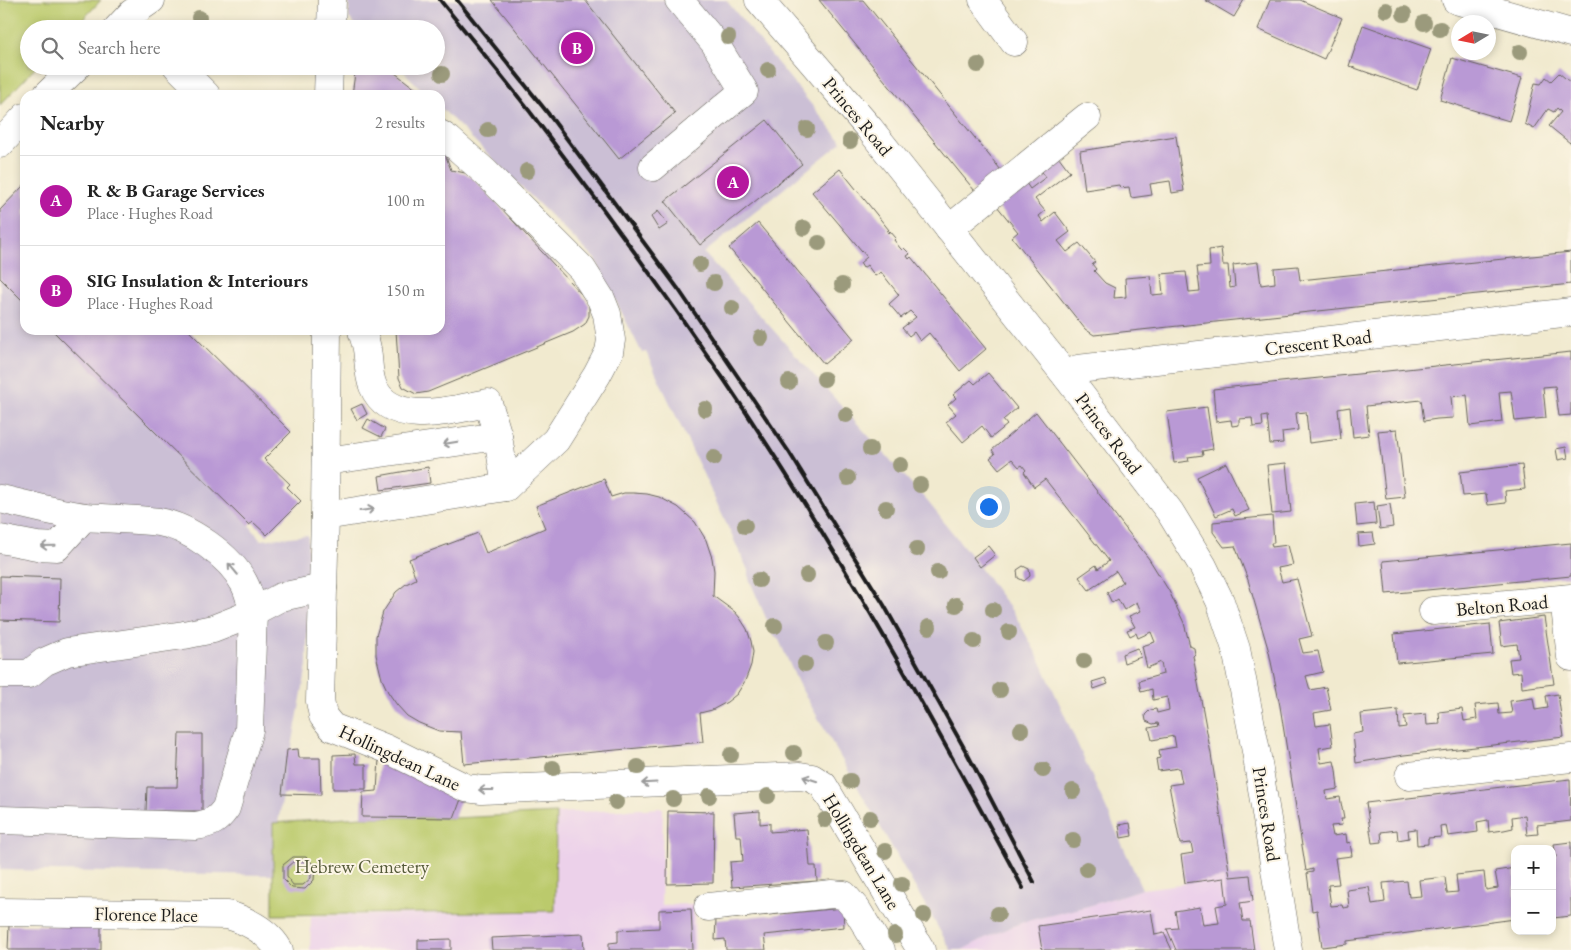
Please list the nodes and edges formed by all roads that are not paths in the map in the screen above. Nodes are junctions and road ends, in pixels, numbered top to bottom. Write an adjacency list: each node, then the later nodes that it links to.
1 (332, 0): 6 (street)
2 (679, 0): 19 (street)
3 (759, 0): 20 (street, Princes Road)
4 (983, 0): 8 (street)
5 (1456, 0): 7 (street)
6 (331, 20)
7 (1571, 33)
8 (1014, 42)
9 (68, 75): 12 (street)
10 (186, 75): 13 (street)
11 (329, 75): 14 (street)
12 (53, 90)
13 (201, 90)
14 (328, 90)
15 (1087, 117): 20 (street)
16 (20, 122): 18 (street)
17 (445, 137): 27 (street)
18 (0, 144)
19 (652, 167)
20 (949, 229): 24 (street, Princes Road)
21 (1571, 312): 24 (street, Crescent Road)
22 (327, 335): 26 (street, Hollingdean Lane)
23 (363, 335): 25 (street)
24 (1067, 377): 46 (street, Princes Road)
25 (498, 436): 26 (street, one-way to 26); 27 (street)
26 (326, 461): 29 (street, Hollingdean Lane)
27 (506, 487): 29 (street, one-way to 27)
28 (0, 499): 30 (street)
29 (325, 516): 32 (street, Hollingdean Lane)
30 (84, 517): 31 (street, one-way to 31); 35 (street, one-way to 30)
31 (0, 539)
32 (323, 588): 35 (street); 45 (street, Hollingdean Lane, one-way to 32)
33 (1567, 599): 34 (street, Belton Road); 36 (street)
34 (1433, 611)
35 (253, 612): 37 (street); 40 (street)
36 (1571, 657)
37 (0, 674)
38 (1571, 758): 39 (street)
39 (1409, 776)
40 (0, 820)
41 (708, 907): 44 (street)
42 (0, 912): 43 (street, Florence Place)
43 (279, 950)
44 (881, 950)
45 (921, 950)
46 (1288, 950)

